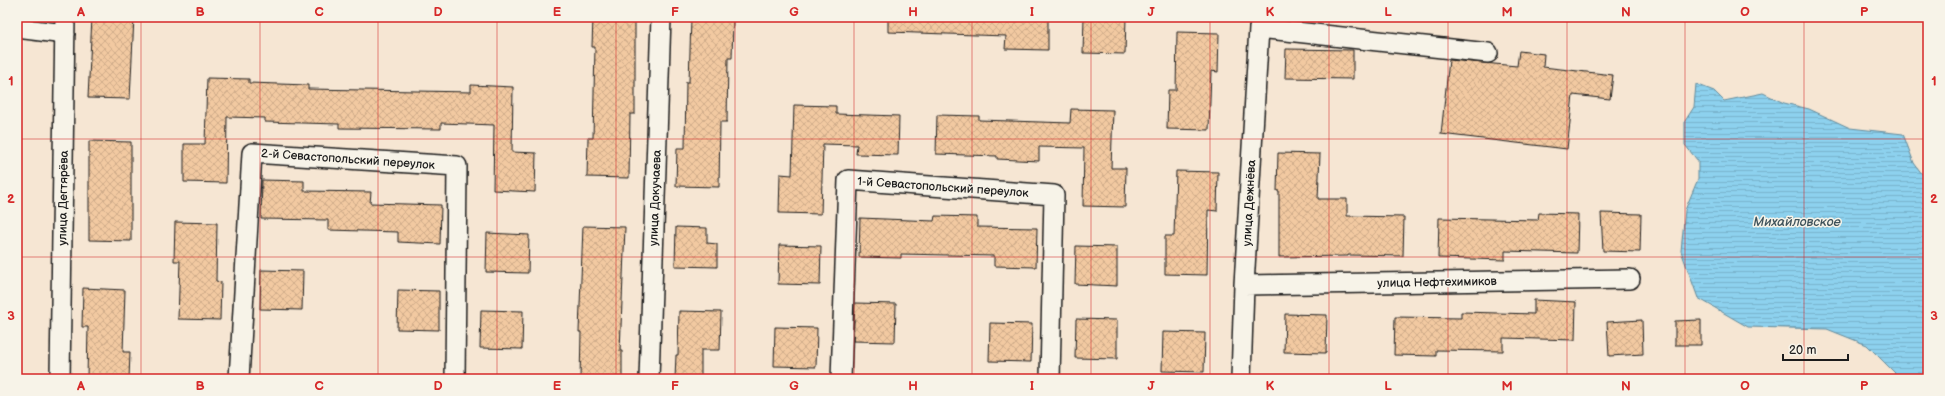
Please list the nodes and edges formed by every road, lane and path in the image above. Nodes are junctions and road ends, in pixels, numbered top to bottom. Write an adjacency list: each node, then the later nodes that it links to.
1 (661, 17): 11 (street, улица Докучаева)
2 (1255, 22): 5 (street); 7 (street, улица Дежнёва)
3 (65, 25): 4 (street); 8 (street, улица Дегтярёва)
4 (17, 28)
5 (1488, 53)
6 (1630, 279): 7 (street, улица Нефтехимиков)
7 (1244, 285): 14 (street, улица Дежнёва)
8 (60, 379)
9 (239, 379): 10 (street, 2-й Севастопольский переулок)
10 (455, 379)
11 (649, 379)
12 (841, 379): 13 (street, 1-й Севастопольский переулок)
13 (1050, 379)
14 (1241, 379)

